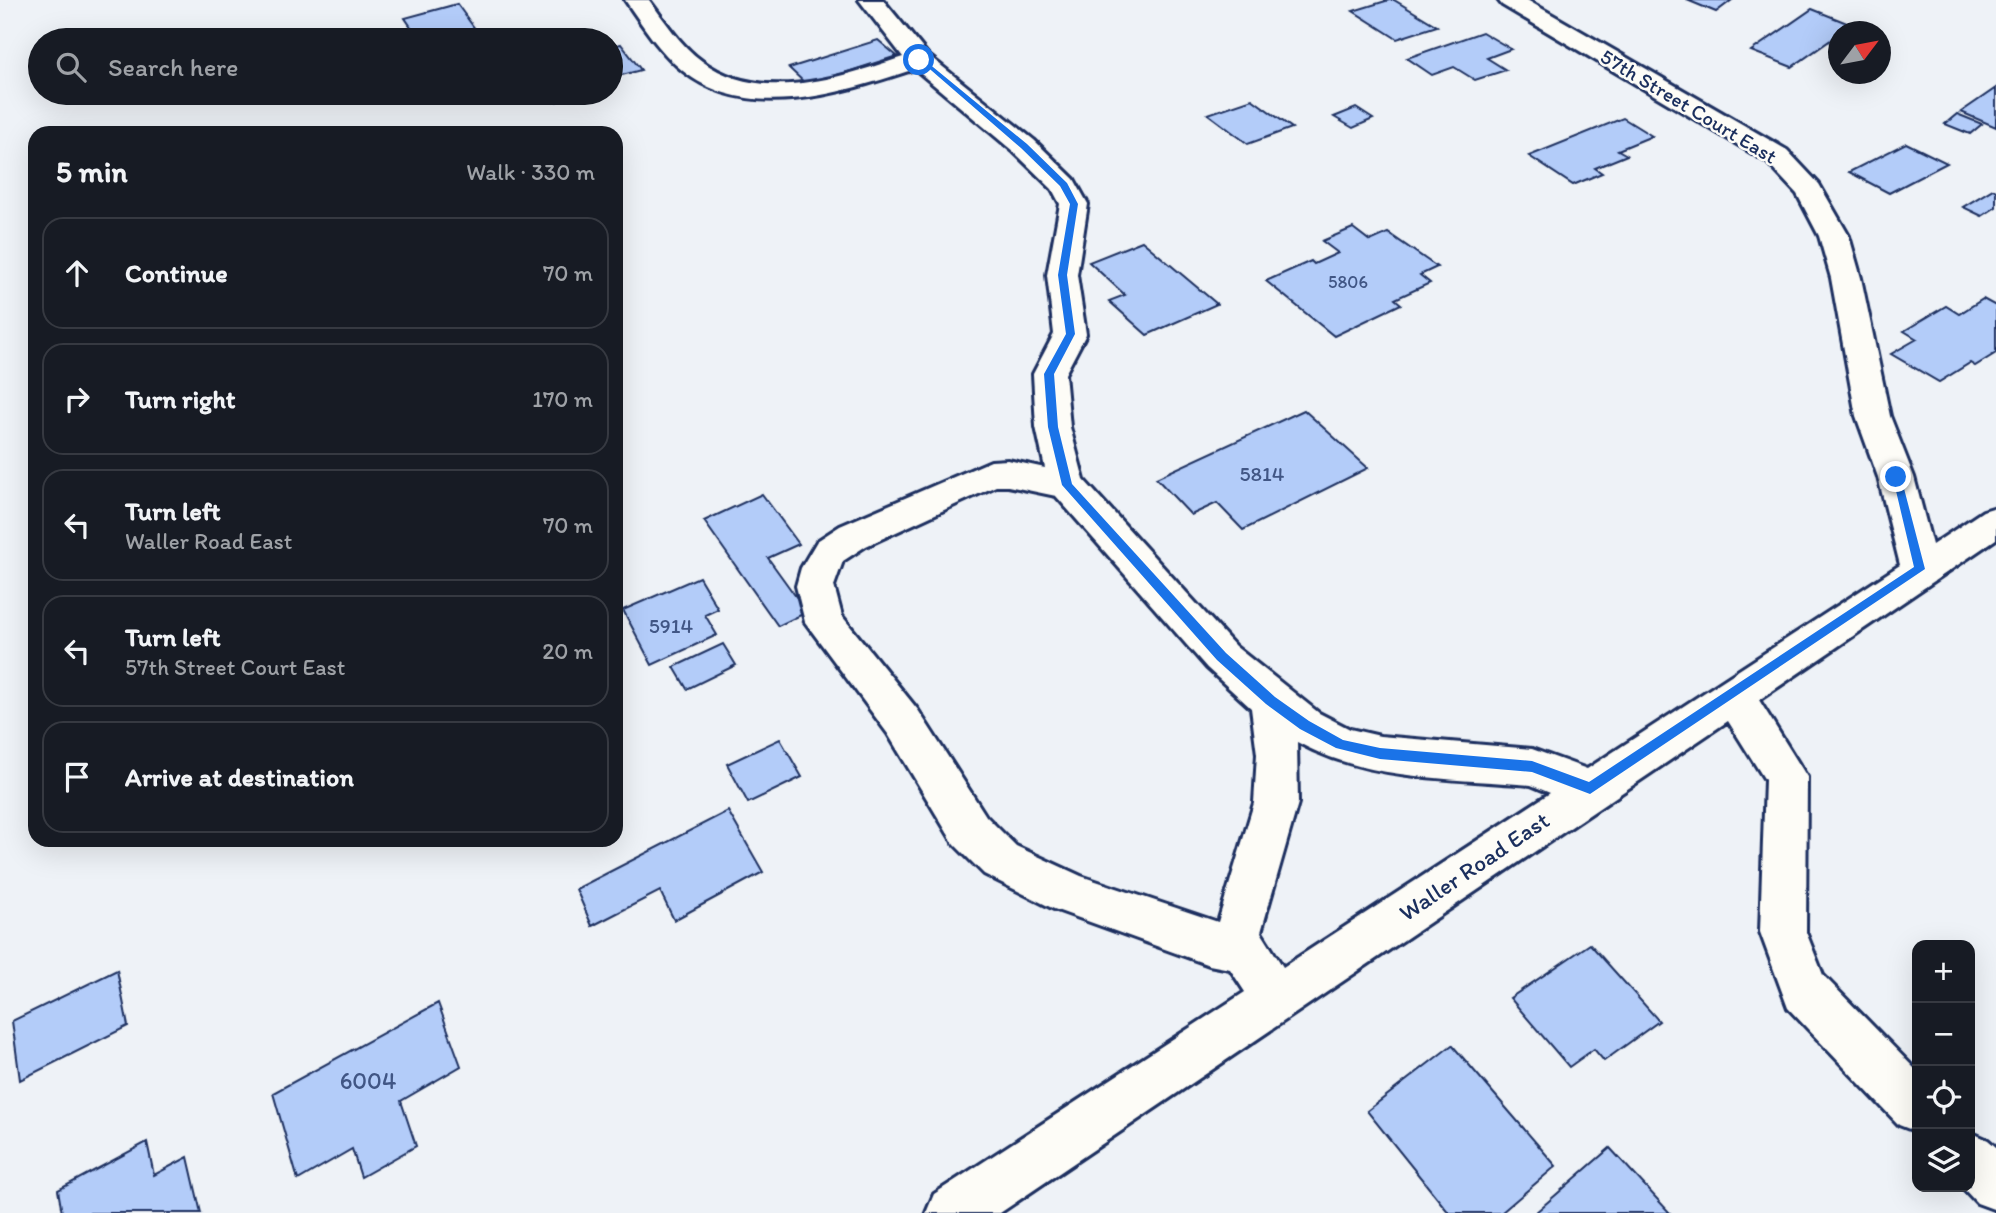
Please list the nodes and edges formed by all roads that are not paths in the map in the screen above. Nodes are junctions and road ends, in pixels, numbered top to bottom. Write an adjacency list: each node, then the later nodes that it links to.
1 (637, 0): 4 (street)
2 (871, 0): 4 (street)
3 (1510, 0): 7 (street, 57th Street Court East)
4 (919, 60): 5 (street)
5 (1067, 485): 9 (street); 11 (street)
6 (1996, 521): 7 (street, Waller Road East)
7 (1920, 569): 8 (street, Waller Road East)
8 (1733, 694): 10 (street, Waller Road East); 13 (street)
9 (1270, 700): 10 (street); 11 (street)
10 (1590, 789): 12 (street, Waller Road East)
11 (1244, 948): 12 (street)
12 (1276, 998): 16 (street, Waller Road East)
13 (1912, 1102)
14 (1975, 1163): 15 (street)
15 (1996, 1184)
16 (953, 1213)

